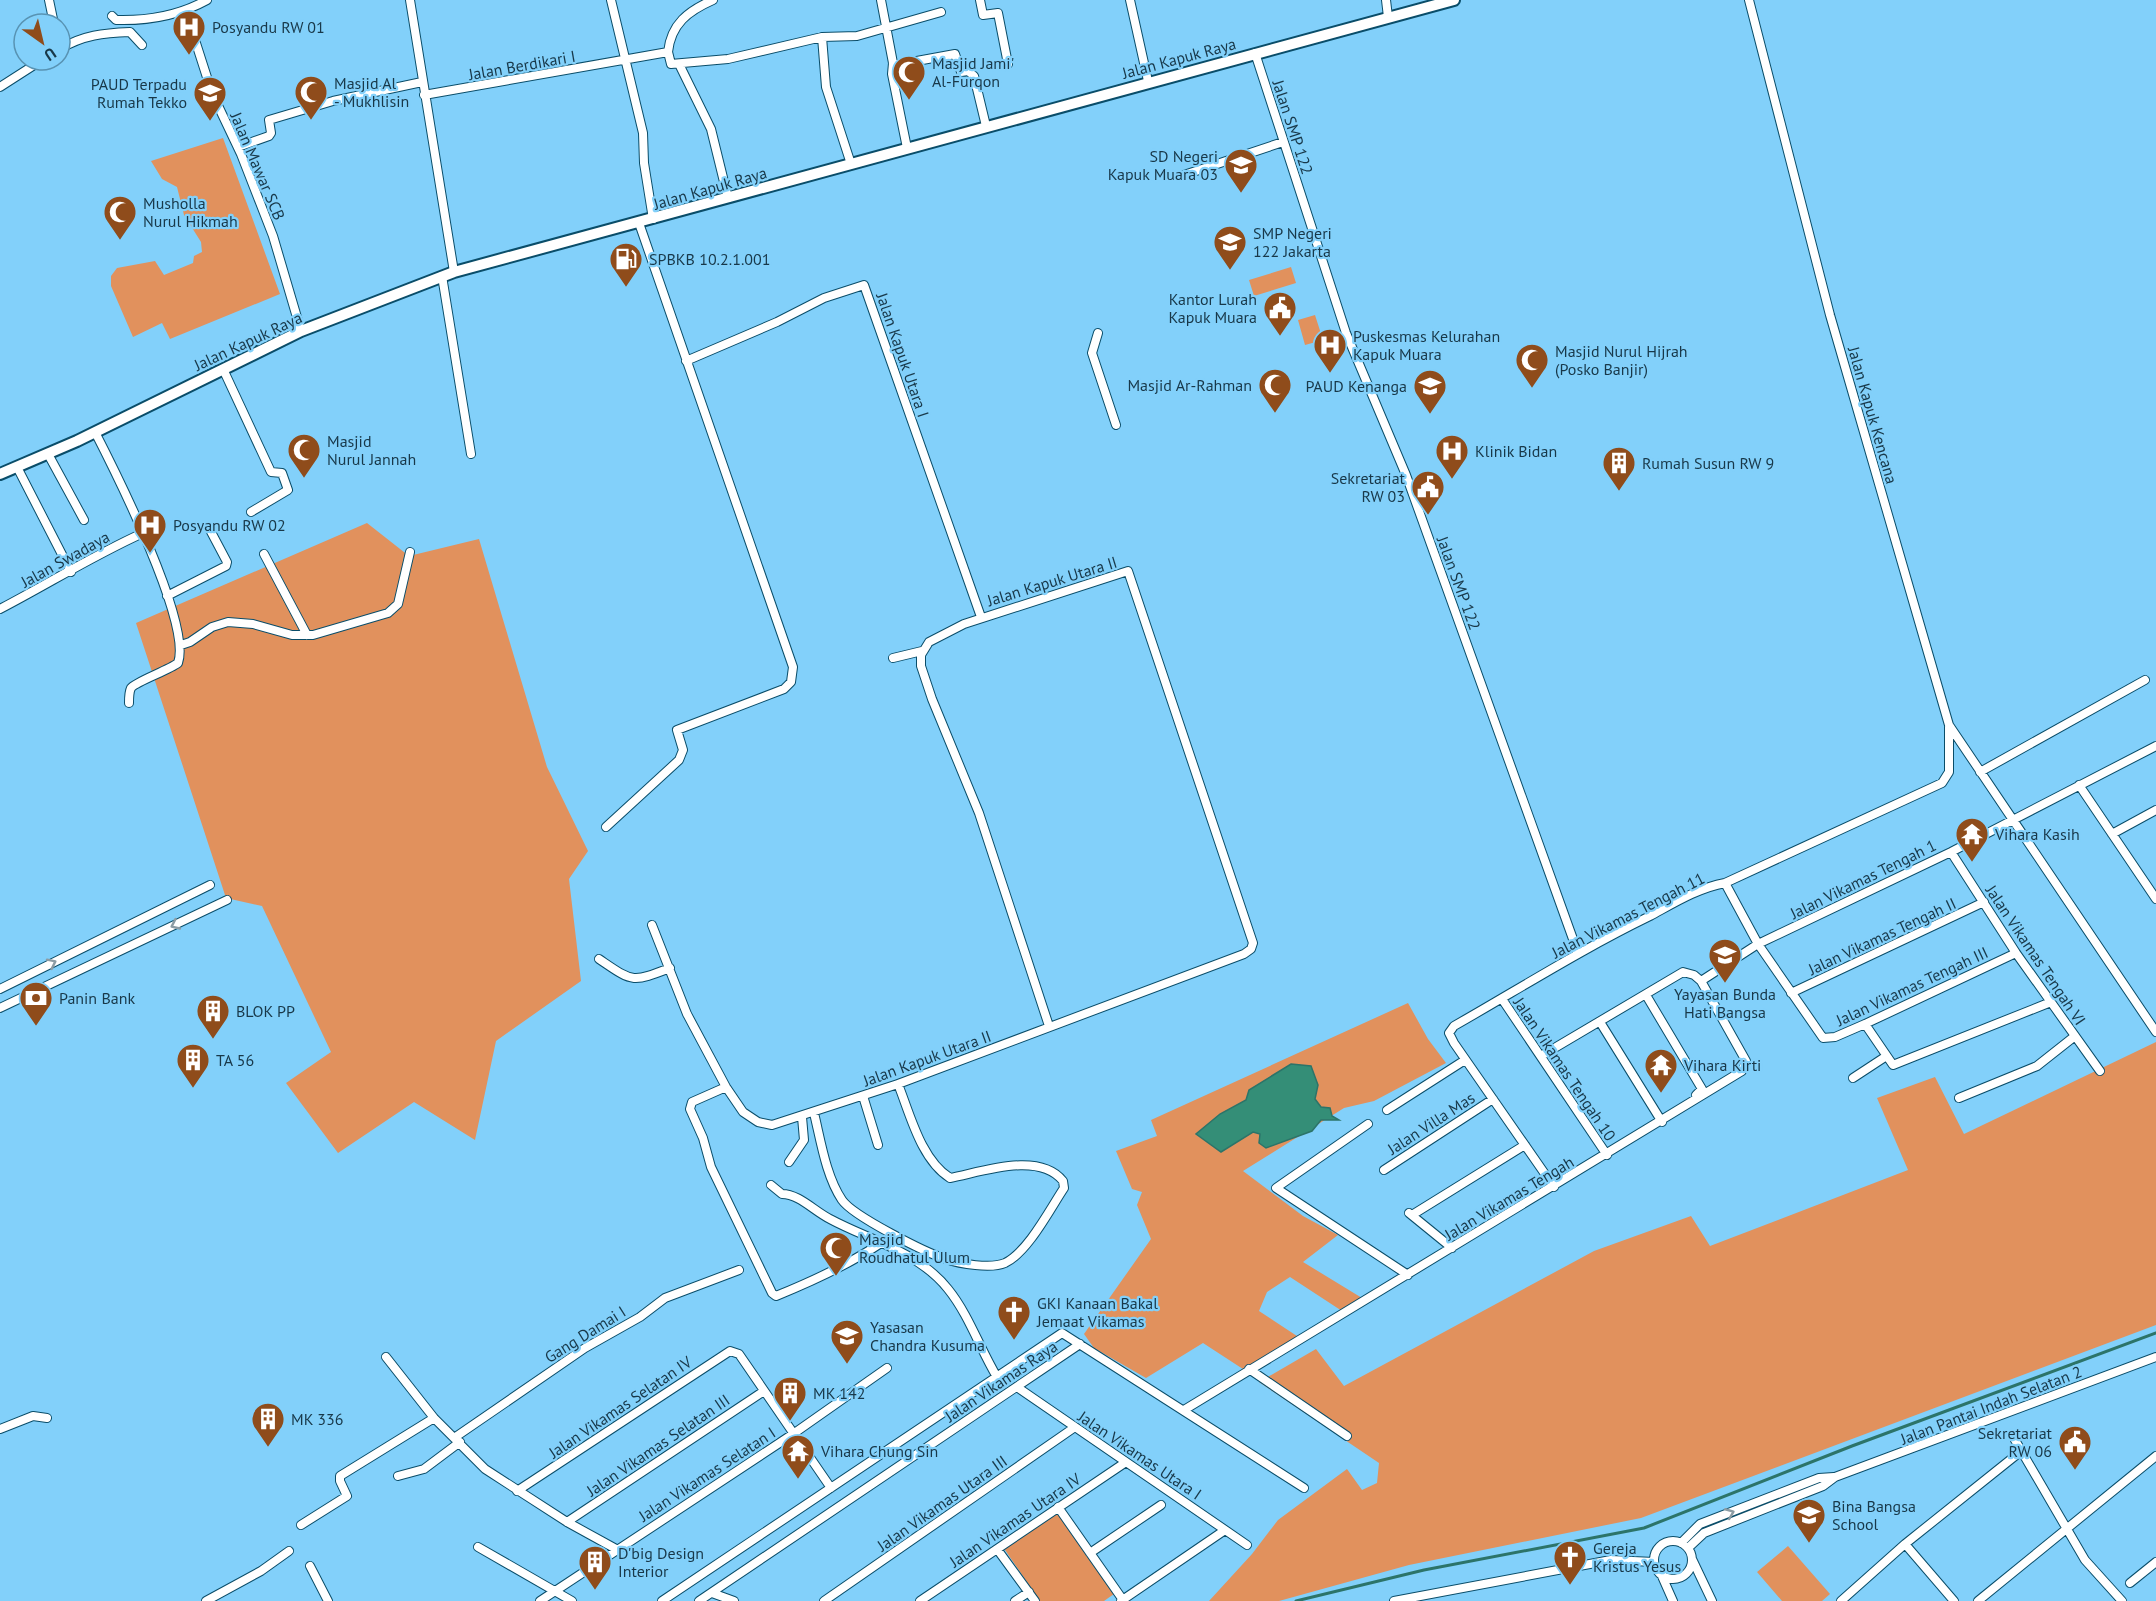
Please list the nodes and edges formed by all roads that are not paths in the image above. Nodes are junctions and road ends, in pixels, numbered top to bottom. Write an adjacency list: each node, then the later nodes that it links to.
1 (207, 0): 11 (street)
2 (410, 0): 27 (street)
3 (611, 0): 21 (street)
4 (713, 0): 19 (street)
5 (881, 0): 15 (street)
6 (980, 0): 24 (street)
7 (1130, 0): 26 (street)
8 (1386, 0): 14 (street)
9 (1454, 0): 14 (main road, Jalan Kapuk Raya)
10 (1749, 0): 67 (street, Jalan Kapuk Kencana)
11 (186, 12): 13 (street); 32 (street, Jalan Mawar SCB)
12 (941, 12): 15 (street)
13 (112, 16)
14 (1388, 17): 20 (main road, Jalan Kapuk Raya)
15 (886, 26): 16 (street); 22 (street)
16 (822, 37): 23 (street); 34 (street)
17 (72, 43): 18 (street)
18 (142, 45)
19 (668, 52): 21 (street, Jalan Berdikari I); 23 (street)
20 (1255, 53): 26 (main road, Jalan Kapuk Raya); 31 (street, Jalan SMP 122)
21 (626, 61): 29 (street, Jalan Berdikari I); 37 (street)
22 (893, 63): 30 (street); 33 (street)
23 (679, 64): 36 (street)
24 (1008, 64)
25 (23, 72): 28 (street)
26 (1148, 81): 30 (main road, Jalan Kapuk Raya)
27 (422, 82): 29 (street); 32 (street)
28 (0, 87)
29 (424, 95): 39 (street)
30 (986, 126): 33 (main road, Jalan Kapuk Raya)
31 (1283, 142): 35 (street); 83 (street, Jalan SMP 122)
32 (238, 147): 41 (street, Jalan Mawar SCB)
33 (907, 148): 34 (main road, Jalan Kapuk Raya)
34 (851, 164): 36 (main road, Jalan Kapuk Raya)
35 (1184, 175)
36 (728, 198): 37 (main road, Jalan Kapuk Raya)
37 (653, 219): 38 (main road, Jalan Kapuk Raya)
38 (639, 223): 39 (main road, Jalan Kapuk Raya); 43 (street)
39 (454, 272): 40 (main road, Jalan Kapuk Raya)
40 (442, 276): 41 (main road, Jalan Kapuk Raya); 48 (street)
41 (301, 331): 44 (main road, Jalan Kapuk Raya)
42 (1098, 333): 45 (street)
43 (686, 361): 60 (street, Jalan Kapuk Utara I); 73 (street)
44 (224, 369): 46 (main road, Jalan Kapuk Raya); 51 (street)
45 (1116, 425)
46 (96, 432): 47 (main road, Jalan Kapuk Raya); 54 (street)
47 (48, 454): 49 (main road, Jalan Kapuk Raya); 52 (street)
48 (471, 454)
49 (17, 467): 50 (main road, Jalan Kapuk Raya); 57 (street)
50 (0, 474)
51 (251, 512)
52 (84, 520)
53 (209, 528): 58 (street)
54 (143, 533): 57 (street, Jalan Swadaya); 58 (street)
55 (411, 552): 61 (street)
56 (264, 554): 61 (street)
57 (71, 572): 59 (street, Jalan Swadaya)
58 (167, 596): 62 (street)
59 (0, 609)
60 (981, 618): 63 (street, Jalan Kapuk Utara II); 96 (street, Jalan Kapuk Utara II)
61 (307, 635): 62 (street)
62 (181, 645): 66 (street)
63 (922, 651): 64 (street); 96 (street)
64 (893, 658)
65 (2145, 680): 69 (street)
66 (129, 703)
67 (1949, 725): 69 (street, Jalan Kapuk Kencana); 76 (street, Jalan Vikamas Tengah 11)
68 (2156, 746): 70 (street, Jalan Vikamas Tengah 1)
69 (1980, 772): 72 (street, Jalan Kapuk Kencana)
70 (2079, 785): 72 (street, Jalan Vikamas Tengah 1); 74 (street)
71 (2156, 810): 74 (street)
72 (2012, 820): 75 (street, Jalan Vikamas Tengah 1); 97 (street, Jalan Kapuk Kencana)
73 (606, 827)
74 (2112, 834): 78 (street)
75 (1951, 852): 80 (street, Jalan Vikamas Tengah VI); 82 (street, Jalan Vikamas Tengah 1)
76 (1725, 883): 82 (street); 83 (street, Jalan Vikamas Tengah 11)
77 (210, 885): 88 (street, one-way to 77)
78 (2156, 899)
79 (227, 900): 93 (street, one-way to 93)
80 (1984, 902): 84 (street, Jalan Vikamas Tengah VI); 89 (street, Jalan Vikamas Tengah II)
81 (652, 925): 86 (street)
82 (1758, 944): 87 (street, Jalan Vikamas Tengah 1); 89 (street)
83 (1578, 953): 91 (street, Jalan Vikamas Tengah 11)
84 (2016, 953): 92 (street, Jalan Vikamas Tengah VI); 95 (street, Jalan Vikamas Tengah III)
85 (599, 959): 86 (street)
86 (670, 968): 105 (street)
87 (1701, 981): 90 (street); 113 (street, Jalan Vikamas Tengah)
88 (0, 989)
89 (1791, 993): 95 (street, Jalan Vikamas Tengah III)
90 (1646, 995): 94 (street); 107 (street)
91 (1502, 999): 99 (street, Jalan Vikamas Tengah 10); 101 (street, Jalan Vikamas Tengah 11)
92 (2051, 1002): 98 (street, Jalan Vikamas Tengah VI); 100 (street)
93 (0, 1008)
94 (1600, 1022): 99 (street); 113 (street)
95 (1865, 1024): 100 (street)
96 (1049, 1026): 104 (street, Jalan Kapuk Utara II)
97 (2156, 1032)
98 (2075, 1036): 102 (street, Jalan Vikamas Tengah VI); 108 (street)
99 (1541, 1056): 117 (street, Jalan Vikamas Tengah 10)
100 (1885, 1057): 103 (street)
101 (1465, 1060): 109 (street, Jalan Vikamas Tengah 11); 110 (street)
102 (2100, 1071)
103 (1854, 1078)
104 (898, 1084): 106 (street, Jalan Kapuk Utara II); 111 (street)
105 (726, 1087): 112 (street, Jalan Kapuk Utara II); 122 (street)
106 (863, 1096): 111 (street, Jalan Kapuk Utara II); 115 (street)
107 (1690, 1098)
108 (1959, 1098)
109 (1492, 1099): 116 (street, Jalan Vikamas Tengah 11); 119 (street, Jalan Villa Mas)
110 (1387, 1110)
111 (814, 1113): 112 (street, Jalan Kapuk Utara II)
112 (802, 1117): 118 (street)
113 (1662, 1122): 117 (street, Jalan Vikamas Tengah)
114 (1368, 1124): 125 (street)
115 (878, 1145)
116 (1524, 1145): 121 (street, Jalan Vikamas Tengah 11); 123 (street)
117 (1606, 1155): 121 (street, Jalan Vikamas Tengah)
118 (789, 1162)
119 (1384, 1170)
120 (771, 1185): 122 (street)
121 (1554, 1187): 123 (street, Jalan Vikamas Tengah)
122 (881, 1243): 131 (street)
123 (1452, 1248): 125 (street, Jalan Vikamas Tengah)
124 (739, 1270): 141 (street, Gang Damai I)
125 (1408, 1275): 130 (street, Jalan Vikamas Tengah)
126 (1079, 1343): 131 (street, Jalan Vikamas Raya); 132 (street, Jalan Vikamas Raya); 134 (street)
127 (386, 1357): 136 (street)
128 (2156, 1357): 158 (street, Jalan Pantai Indah Selatan 2)
129 (887, 1368): 139 (street, Jalan Vikamas Selatan I)
130 (1249, 1369): 134 (street, Jalan Vikamas Tengah); 140 (street)
131 (998, 1377): 147 (street, Jalan Vikamas Raya)
132 (1017, 1387): 137 (street, Jalan Vikamas Utara I); 172 (street, Jalan Vikamas Raya)
133 (764, 1391): 139 (street); 149 (street, Jalan Vikamas Selatan IV); 152 (street, Jalan Vikamas Selatan III)
134 (1184, 1410): 148 (street)
135 (46, 1418): 138 (street)
136 (434, 1418): 141 (street); 153 (street)
137 (1075, 1427): 145 (street, Jalan Vikamas Utara I); 181 (street, Jalan Vikamas Utara III)
138 (0, 1429)
139 (793, 1434): 147 (street); 160 (street, Jalan Vikamas Selatan I)
140 (1347, 1436)
141 (457, 1440): 146 (street, Gang Damai I); 149 (street)
142 (2015, 1440): 143 (street)
143 (2020, 1452): 155 (street); 156 (street)
144 (2156, 1456): 155 (street)
145 (1126, 1462): 151 (street, Jalan Vikamas Utara IV); 154 (street, Jalan Vikamas Utara I)
146 (398, 1476)
147 (831, 1488): 178 (street, Jalan Vikamas Raya)
148 (1304, 1488)
149 (518, 1491): 152 (street)
150 (1161, 1505): 163 (street)
151 (1058, 1508): 161 (street, Jalan Vikamas Utara IV); 163 (street)
152 (567, 1522): 160 (street)
153 (301, 1525)
154 (1225, 1530): 157 (street, Jalan Vikamas Utara I); 173 (street)
155 (2066, 1530): 190 (street); 191 (street)
156 (1905, 1544): 188 (street); 189 (street)
157 (1247, 1545)
158 (1684, 1545): 164 (street); 165 (street)
159 (478, 1547): 170 (street)
160 (616, 1549): 170 (street, Jalan Vikamas Selatan I)
161 (997, 1549): 171 (street); 182 (street, Jalan Vikamas Utara IV)
162 (289, 1551): 174 (street)
163 (1090, 1553): 173 (street)
164 (1692, 1558): 168 (street); 187 (street)
165 (1654, 1562): 168 (street); 185 (street)
166 (2156, 1562): 169 (street)
167 (310, 1566): 175 (street)
168 (1660, 1574): 186 (street)
169 (2130, 1583)
170 (554, 1591): 176 (street, Jalan Vikamas Selatan I); 177 (street)
171 (1029, 1592): 183 (street); 184 (street)
172 (712, 1593): 179 (street, Jalan Vikamas Raya); 180 (street)
173 (1122, 1600)
174 (206, 1601)
175 (328, 1601)
176 (540, 1601)
177 (572, 1601)
178 (662, 1601)
179 (699, 1601)
180 (734, 1601)
181 (824, 1601)
182 (920, 1601)
183 (1015, 1601)
184 (1035, 1601)
185 (1394, 1601)
186 (1673, 1601)
187 (1712, 1601)
188 (1841, 1601)
189 (1953, 1601)
190 (1978, 1601)
191 (2122, 1601)

